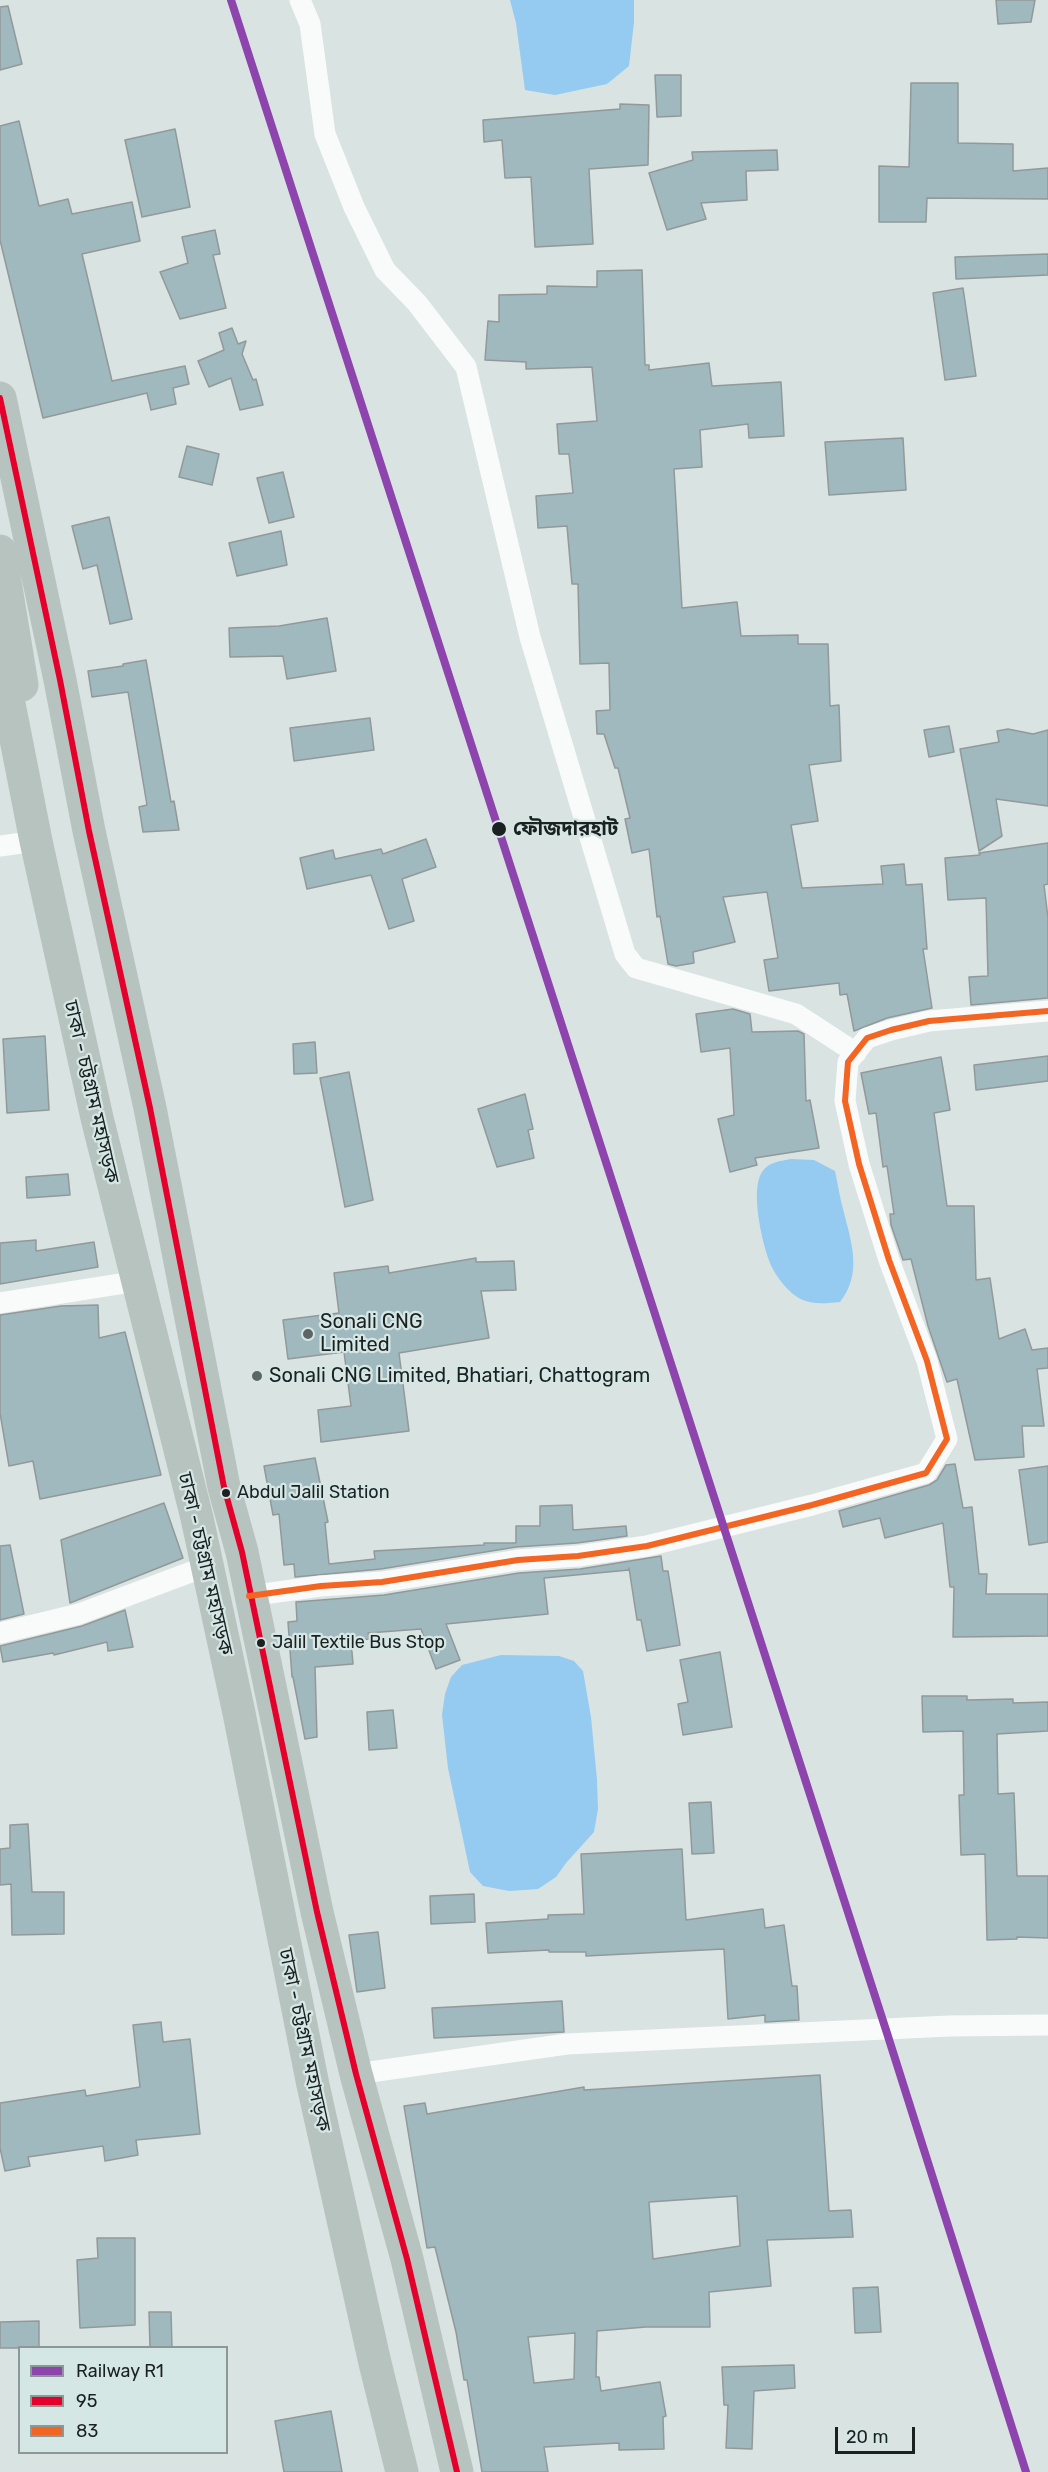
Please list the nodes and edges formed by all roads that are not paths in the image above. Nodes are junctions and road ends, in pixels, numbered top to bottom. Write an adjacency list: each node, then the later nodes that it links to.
1 (300, 0): 9 (street)
2 (0, 398): 13 (highway, ঢাকা - চট্টগ্রাম মহাসড়ক)
3 (0, 551): 5 (highway)
4 (0, 658): 5 (highway, ঢাকা - চট্টগ্রাম মহাসড়ক)
5 (26, 783): 6 (highway, ঢাকা - চট্টগ্রাম মহাসড়ক)
6 (36, 841): 7 (street); 10 (highway, ঢাকা - চট্টগ্রাম মহাসড়ক)
7 (0, 846)
8 (1048, 1011): 9 (street)
9 (856, 1053): 13 (street)
10 (138, 1281): 11 (street); 12 (highway, ঢাকা - চট্টগ্রাম মহাসড়ক)
11 (0, 1303)
12 (207, 1566): 14 (street); 17 (highway, ঢাকা - চট্টগ্রাম মহাসড়ক)
13 (249, 1596): 16 (highway, ঢাকা - চট্টগ্রাম মহাসড়ক)
14 (0, 1634)
15 (1048, 2025): 16 (street)
16 (356, 2074): 18 (highway, ঢাকা - চট্টগ্রাম মহাসড়ক)
17 (402, 2472)
18 (458, 2472)

